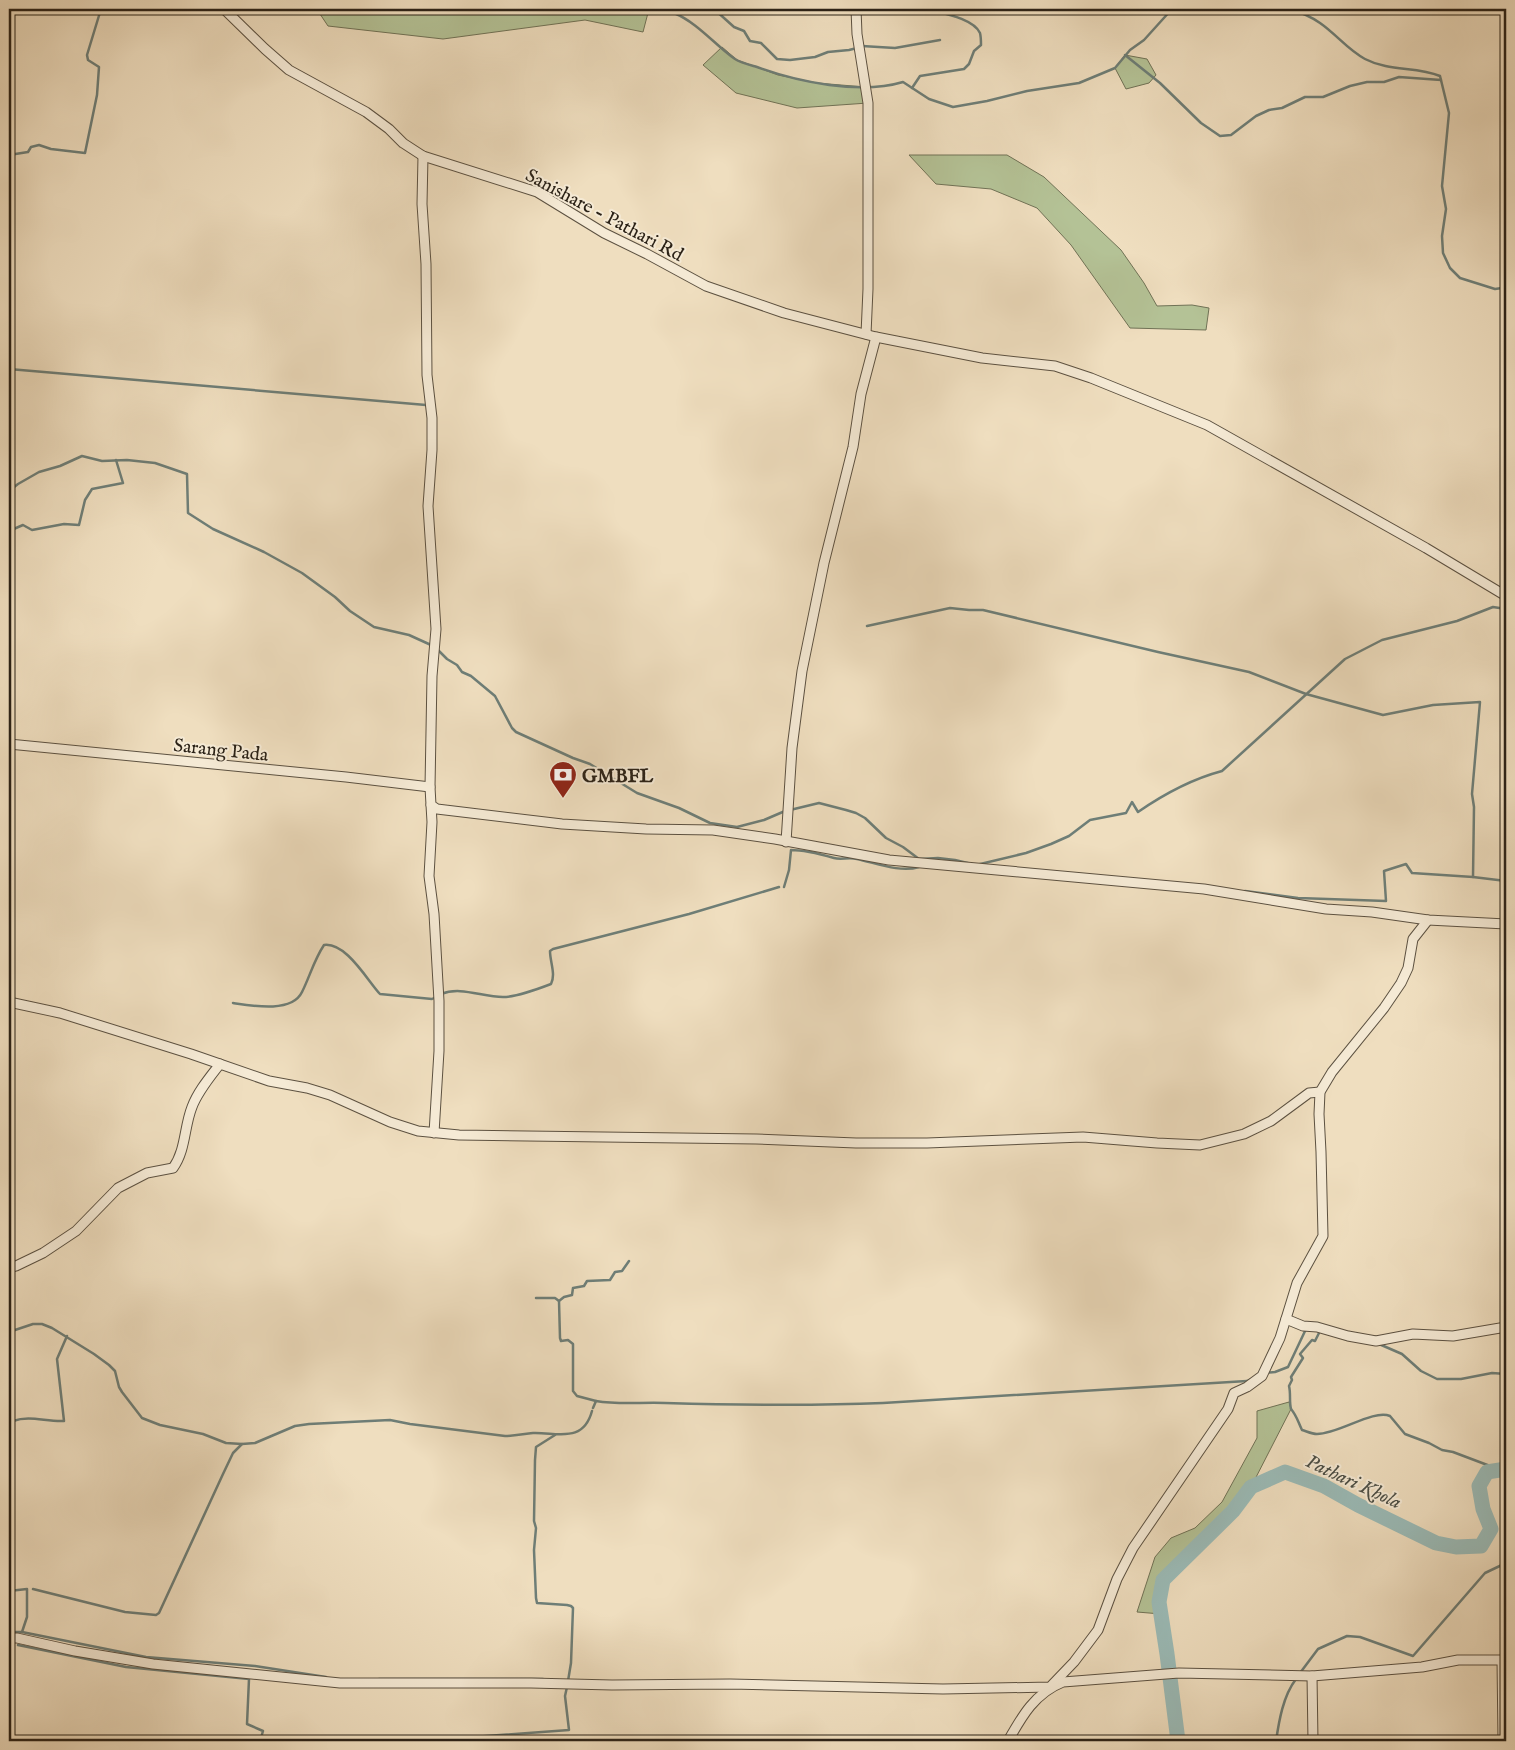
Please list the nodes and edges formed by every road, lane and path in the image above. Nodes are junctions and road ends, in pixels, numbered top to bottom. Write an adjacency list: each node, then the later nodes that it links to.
1 (224, 9): 3 (street, Sanishare - Pathari Rd)
2 (856, 9): 4 (street)
3 (423, 156): 4 (street, Sanishare - Pathari Rd); 8 (street)
4 (866, 334): 5 (street, Sanishare - Pathari Rd)
5 (876, 337): 6 (street, Sanishare - Pathari Rd); 10 (street)
6 (1506, 596)
7 (9, 744): 8 (street, Sarang Pada)
8 (430, 787): 9 (street)
9 (431, 805): 10 (street); 16 (street)
10 (786, 842): 11 (street)
11 (1428, 920): 12 (street); 15 (street)
12 (1506, 924)
13 (9, 1002): 14 (street)
14 (220, 1064): 16 (street); 17 (street)
15 (1320, 1092): 16 (street); 18 (street)
16 (434, 1133)
17 (9, 1268)
18 (1286, 1319): 19 (street); 23 (street)
19 (1506, 1327)
20 (9, 1638): 23 (street)
21 (1504, 1660): 22 (street); 26 (street)
22 (1312, 1676): 23 (street); 25 (street)
23 (1050, 1687): 24 (street)
24 (1008, 1741)
25 (1313, 1741)
26 (1503, 1741)

